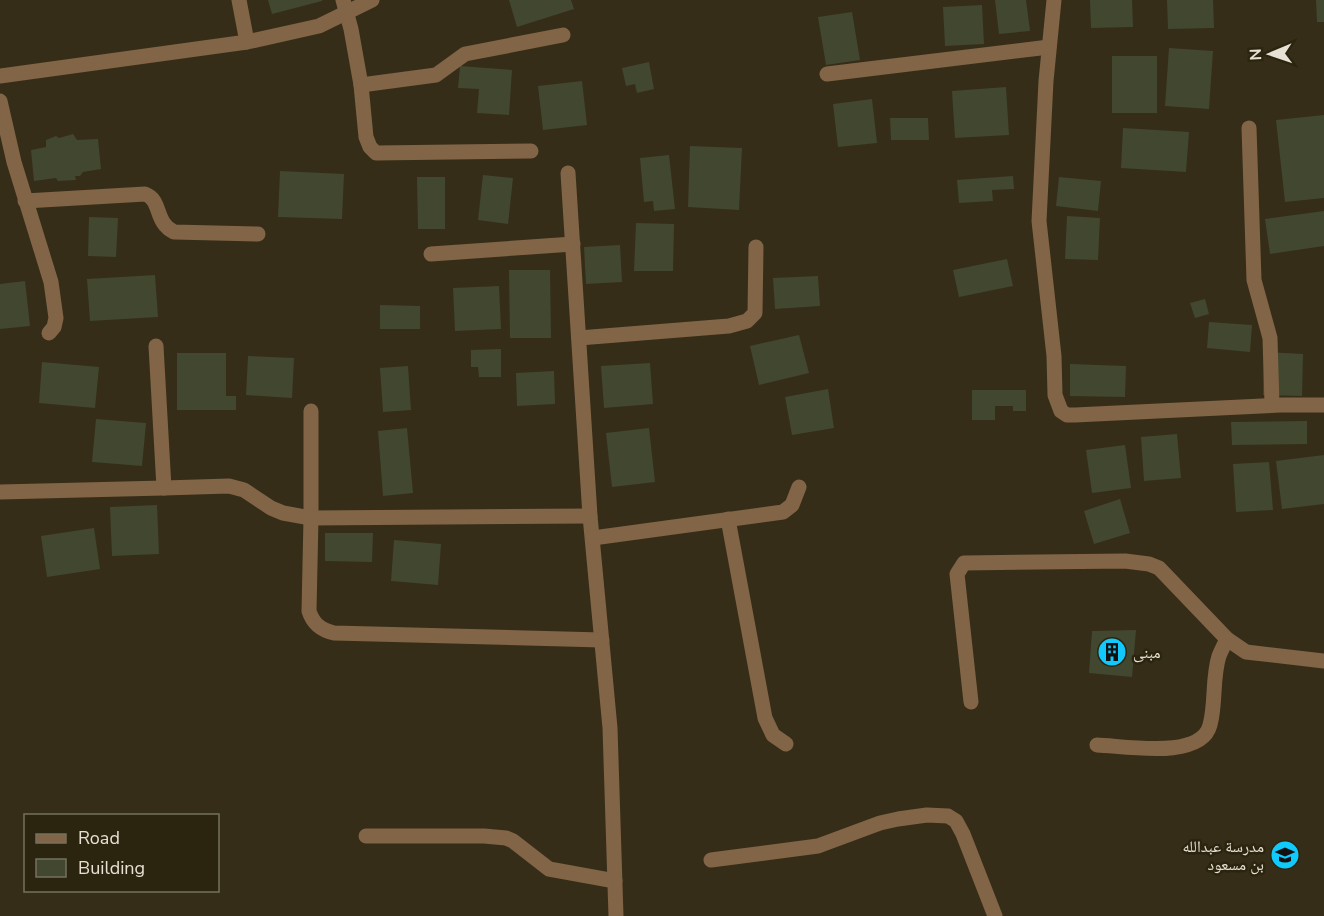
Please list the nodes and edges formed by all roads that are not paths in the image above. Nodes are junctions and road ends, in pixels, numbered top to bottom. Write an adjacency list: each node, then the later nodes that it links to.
1 (239, 0): 6 (street)
2 (372, 0): 4 (street)
3 (1054, 0): 7 (street)
4 (344, 6): 6 (street); 10 (street)
5 (563, 35): 10 (street)
6 (247, 42): 9 (street)
7 (1049, 47): 8 (street); 24 (street)
8 (827, 74)
9 (0, 76)
10 (361, 85): 13 (street)
11 (0, 101): 14 (street)
12 (1249, 128): 24 (street)
13 (531, 151)
14 (7, 163): 16 (street)
15 (568, 173): 18 (street)
16 (25, 201): 17 (street); 21 (street)
17 (258, 234)
18 (573, 244): 20 (street); 22 (street)
19 (756, 247): 22 (street)
20 (430, 254)
21 (48, 333)
22 (579, 338): 30 (street)
23 (156, 346): 28 (street)
24 (1272, 405): 25 (street)
25 (1324, 405)
26 (311, 411): 31 (street)
27 (799, 486): 32 (street)
28 (164, 488): 29 (street); 31 (street)
29 (0, 492)
30 (590, 516): 31 (street); 33 (street)
31 (311, 518): 35 (street)
32 (728, 519): 33 (street); 38 (street)
33 (593, 538): 35 (street)
34 (1227, 639): 36 (street); 37 (street); 39 (street)
35 (602, 640): 42 (street)
36 (1324, 661)
37 (971, 702)
38 (786, 744)
39 (1097, 745)
40 (366, 836): 42 (street)
41 (711, 860): 44 (street)
42 (615, 881): 43 (street)
43 (616, 916)
44 (995, 916)

